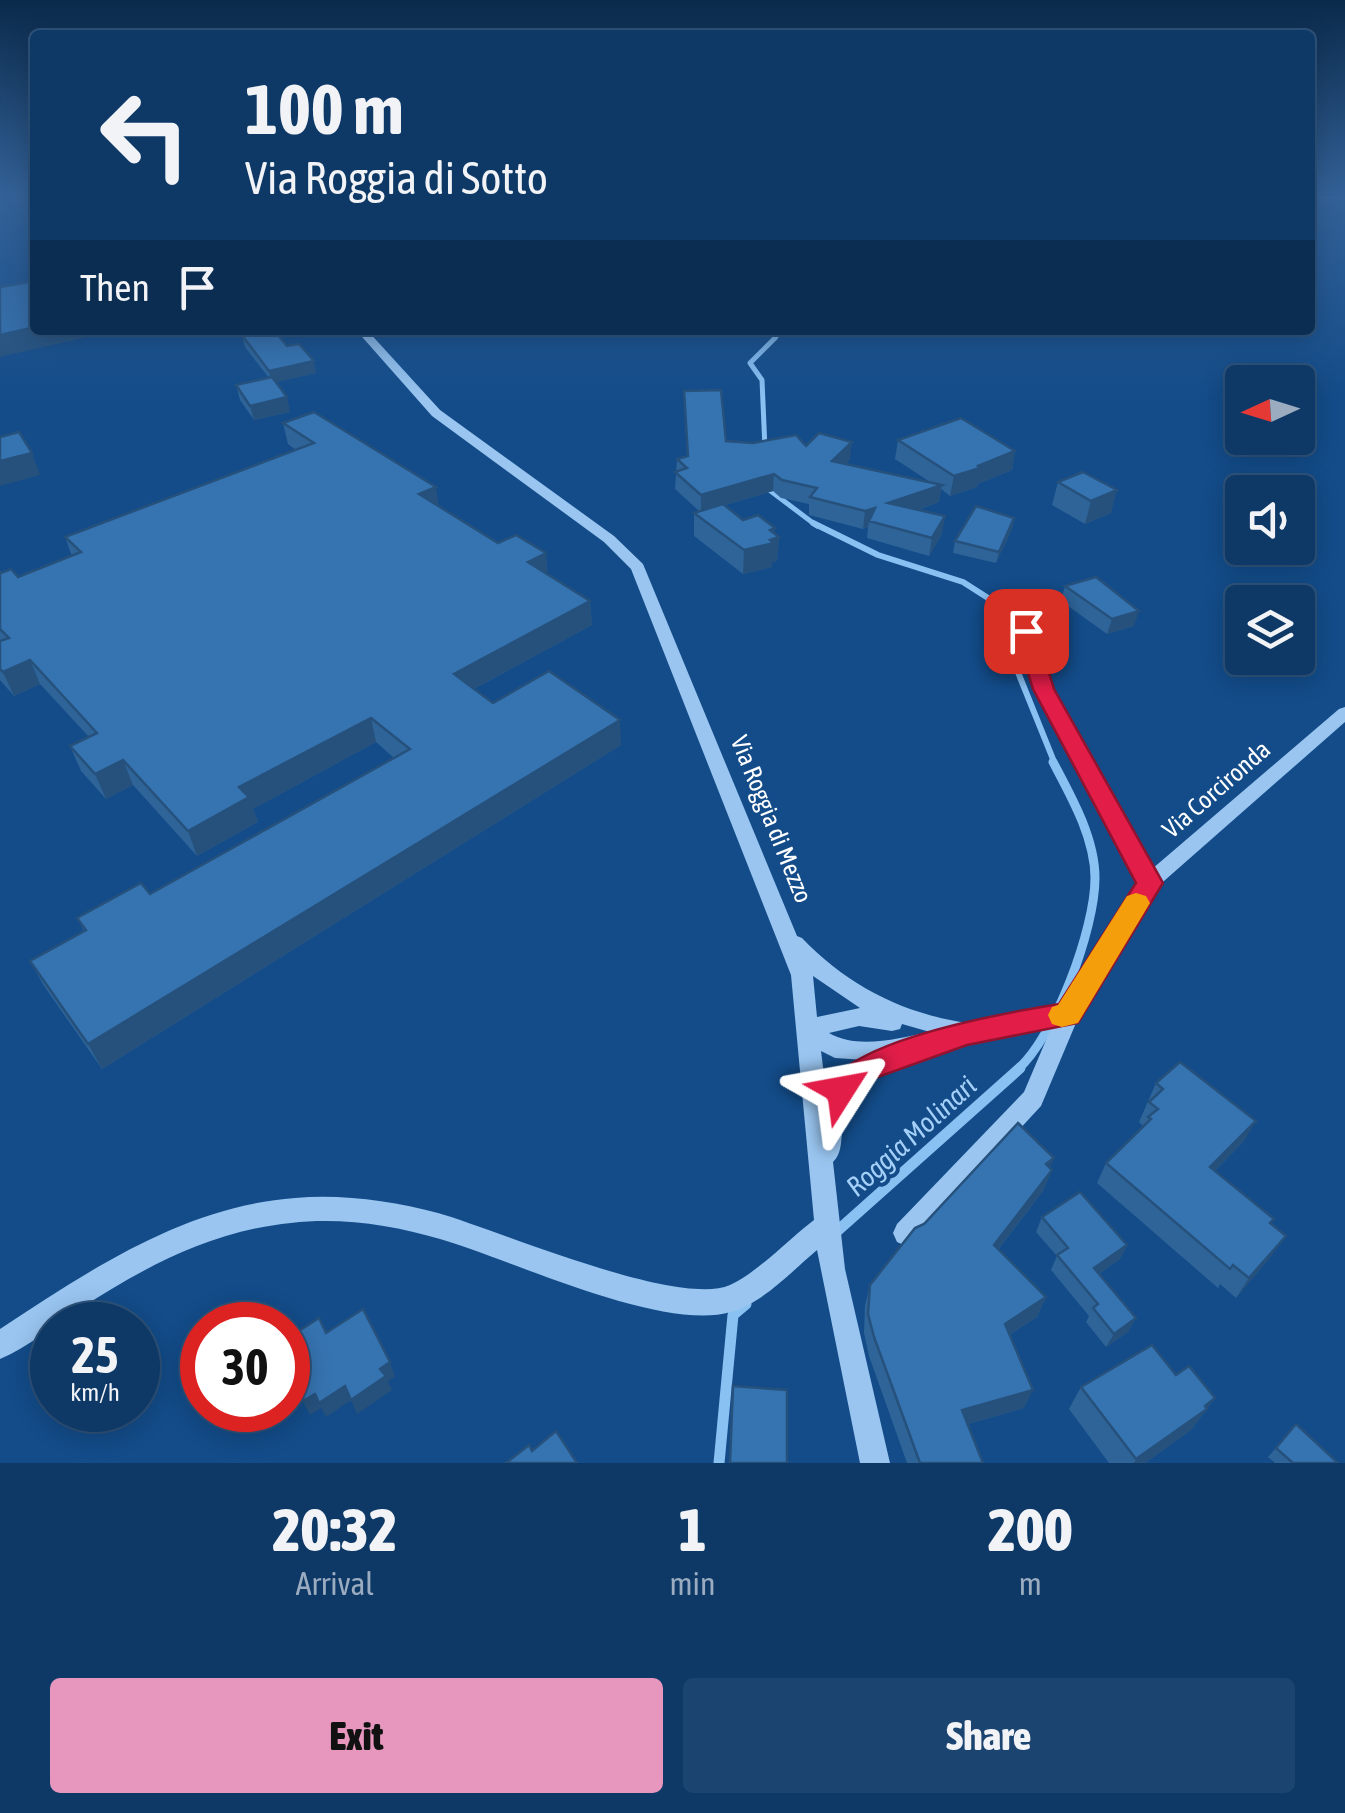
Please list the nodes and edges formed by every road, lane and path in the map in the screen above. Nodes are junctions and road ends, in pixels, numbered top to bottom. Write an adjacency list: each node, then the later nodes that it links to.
1 (366, 335): 5 (street, Via Roggia di Mezzo)
2 (1020, 602): 4 (street)
3 (1345, 713): 4 (street, Via Corcironda)
4 (1150, 883): 6 (street, Via Corcironda)
5 (785, 932): 7 (street, Via Roggia di Mezzo); 8 (street)
6 (1068, 1014): 8 (street); 10 (street, Via Corcironda)
7 (808, 1032): 8 (street); 8 (street); 9 (street, Via Roggia di Mezzo)
8 (966, 1032): 9 (street)
9 (824, 1193): 11 (street, Via Roggia di Mezzo)
10 (906, 1233)
11 (829, 1236): 12 (street); 13 (street, Via Roggia di Mezzo)
12 (0, 1345)
13 (875, 1463)

